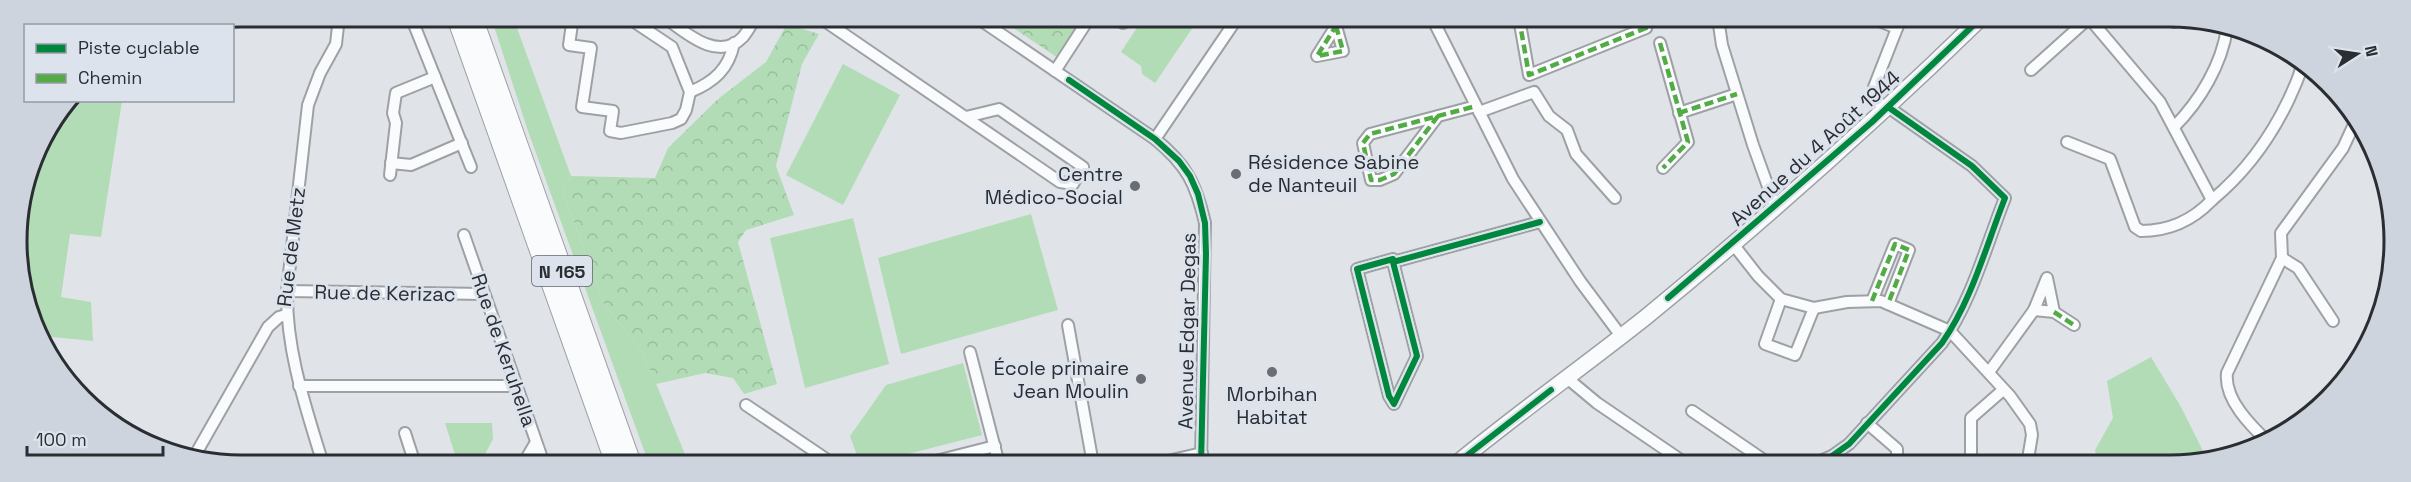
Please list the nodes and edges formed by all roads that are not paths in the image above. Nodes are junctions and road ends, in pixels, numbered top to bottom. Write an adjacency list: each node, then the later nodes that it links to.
1 (338, 27): 52 (street, Rue de Metz)
2 (415, 27): 27 (street)
3 (461, 27): 84 (highway, N 165)
4 (476, 27): 85 (highway, N 165)
5 (572, 27): 28 (street)
6 (642, 27): 28 (street)
7 (678, 27): 22 (street)
8 (749, 27): 22 (street)
9 (834, 27): 34 (street)
10 (990, 27): 25 (street, Avenue Edgar Degas)
11 (1084, 27): 25 (street)
12 (1231, 27): 37 (street)
13 (1437, 27): 31 (street)
14 (1522, 27): 15 (street)
15 (1646, 27)
16 (1719, 27): 29 (street)
17 (1897, 27): 30 (street)
18 (1972, 27): 30 (street, Avenue du 4 Août 1944)
19 (2079, 27): 24 (street)
20 (2097, 27): 35 (street)
21 (2226, 34): 35 (street)
22 (735, 43): 28 (street)
23 (1660, 43): 32 (street)
24 (2031, 70)
25 (1056, 71): 37 (street, Avenue Edgar Degas)
26 (2301, 71): 45 (street)
27 (435, 77): 39 (street); 40 (street)
28 (690, 92)
29 (1737, 94): 32 (street); 46 (street)
30 (1887, 108): 46 (street, Avenue du 4 Août 1944); 64 (street)
31 (1478, 109): 33 (street); 44 (street); 47 (street)
32 (1679, 113): 42 (street)
33 (1438, 116): 33 (street)
34 (966, 117): 34 (street)
35 (2174, 127): 45 (street)
36 (2352, 129): 50 (street)
37 (1155, 139): 90 (street, Avenue Edgar Degas)
38 (2067, 142): 45 (street)
39 (462, 143): 40 (street); 41 (street)
40 (391, 163): 43 (street)
41 (471, 167)
42 (1663, 168)
43 (390, 175)
44 (1615, 198)
45 (2212, 200)
46 (1774, 206): 49 (street, Avenue du 4 Août 1944)
47 (1540, 222): 51 (street); 65 (street)
48 (464, 236): 53 (street, Rue de Keruhella)
49 (1733, 244): 54 (street); 65 (street, Avenue du 4 Août 1944)
50 (2282, 258): 61 (street); 76 (street)
51 (1394, 262): 51 (street)
52 (287, 291): 53 (street, Rue de Kerizac); 60 (street, Rue de Metz)
53 (484, 294): 70 (street, Rue de Keruhella)
54 (1782, 299): 57 (street); 57 (street)
55 (1872, 301): 56 (street); 56 (street); 57 (street)
56 (1888, 304): 64 (street)
57 (1814, 308)
58 (2034, 310): 59 (street); 59 (street); 67 (street)
59 (2054, 312): 63 (street)
60 (286, 315): 69 (street); 79 (street, Rue de Metz)
61 (2333, 321)
62 (1068, 325): 89 (street)
63 (2073, 325)
64 (1950, 331): 67 (street); 74 (street)
65 (1621, 336): 68 (street, Avenue du 4 Août 1944)
66 (970, 352): 78 (street)
67 (1989, 372): 71 (street)
68 (1567, 378): 91 (street, Avenue du 4 Août 1944); 92 (street)
69 (299, 386): 70 (street); 80 (street)
70 (516, 386): 77 (street, Rue de Keruhella)
71 (2003, 390): 96 (street); 97 (street)
72 (746, 405): 86 (street)
73 (1692, 411): 93 (street)
74 (1867, 423): 94 (street); 95 (street)
75 (405, 433): 81 (street)
76 (2261, 435)
77 (536, 442): 82 (street); 83 (street, Rue de Keruhella)
78 (994, 446): 87 (street); 88 (street)
79 (198, 451)
80 (320, 455)
81 (412, 455)
82 (528, 455)
83 (541, 455)
84 (613, 455)
85 (628, 455)
86 (820, 455)
87 (960, 455)
88 (996, 455)
89 (1091, 455)
90 (1201, 455)
91 (1472, 455)
92 (1673, 455)
93 (1756, 455)
94 (1833, 455)
95 (1897, 455)
96 (1971, 455)
97 (2029, 455)

